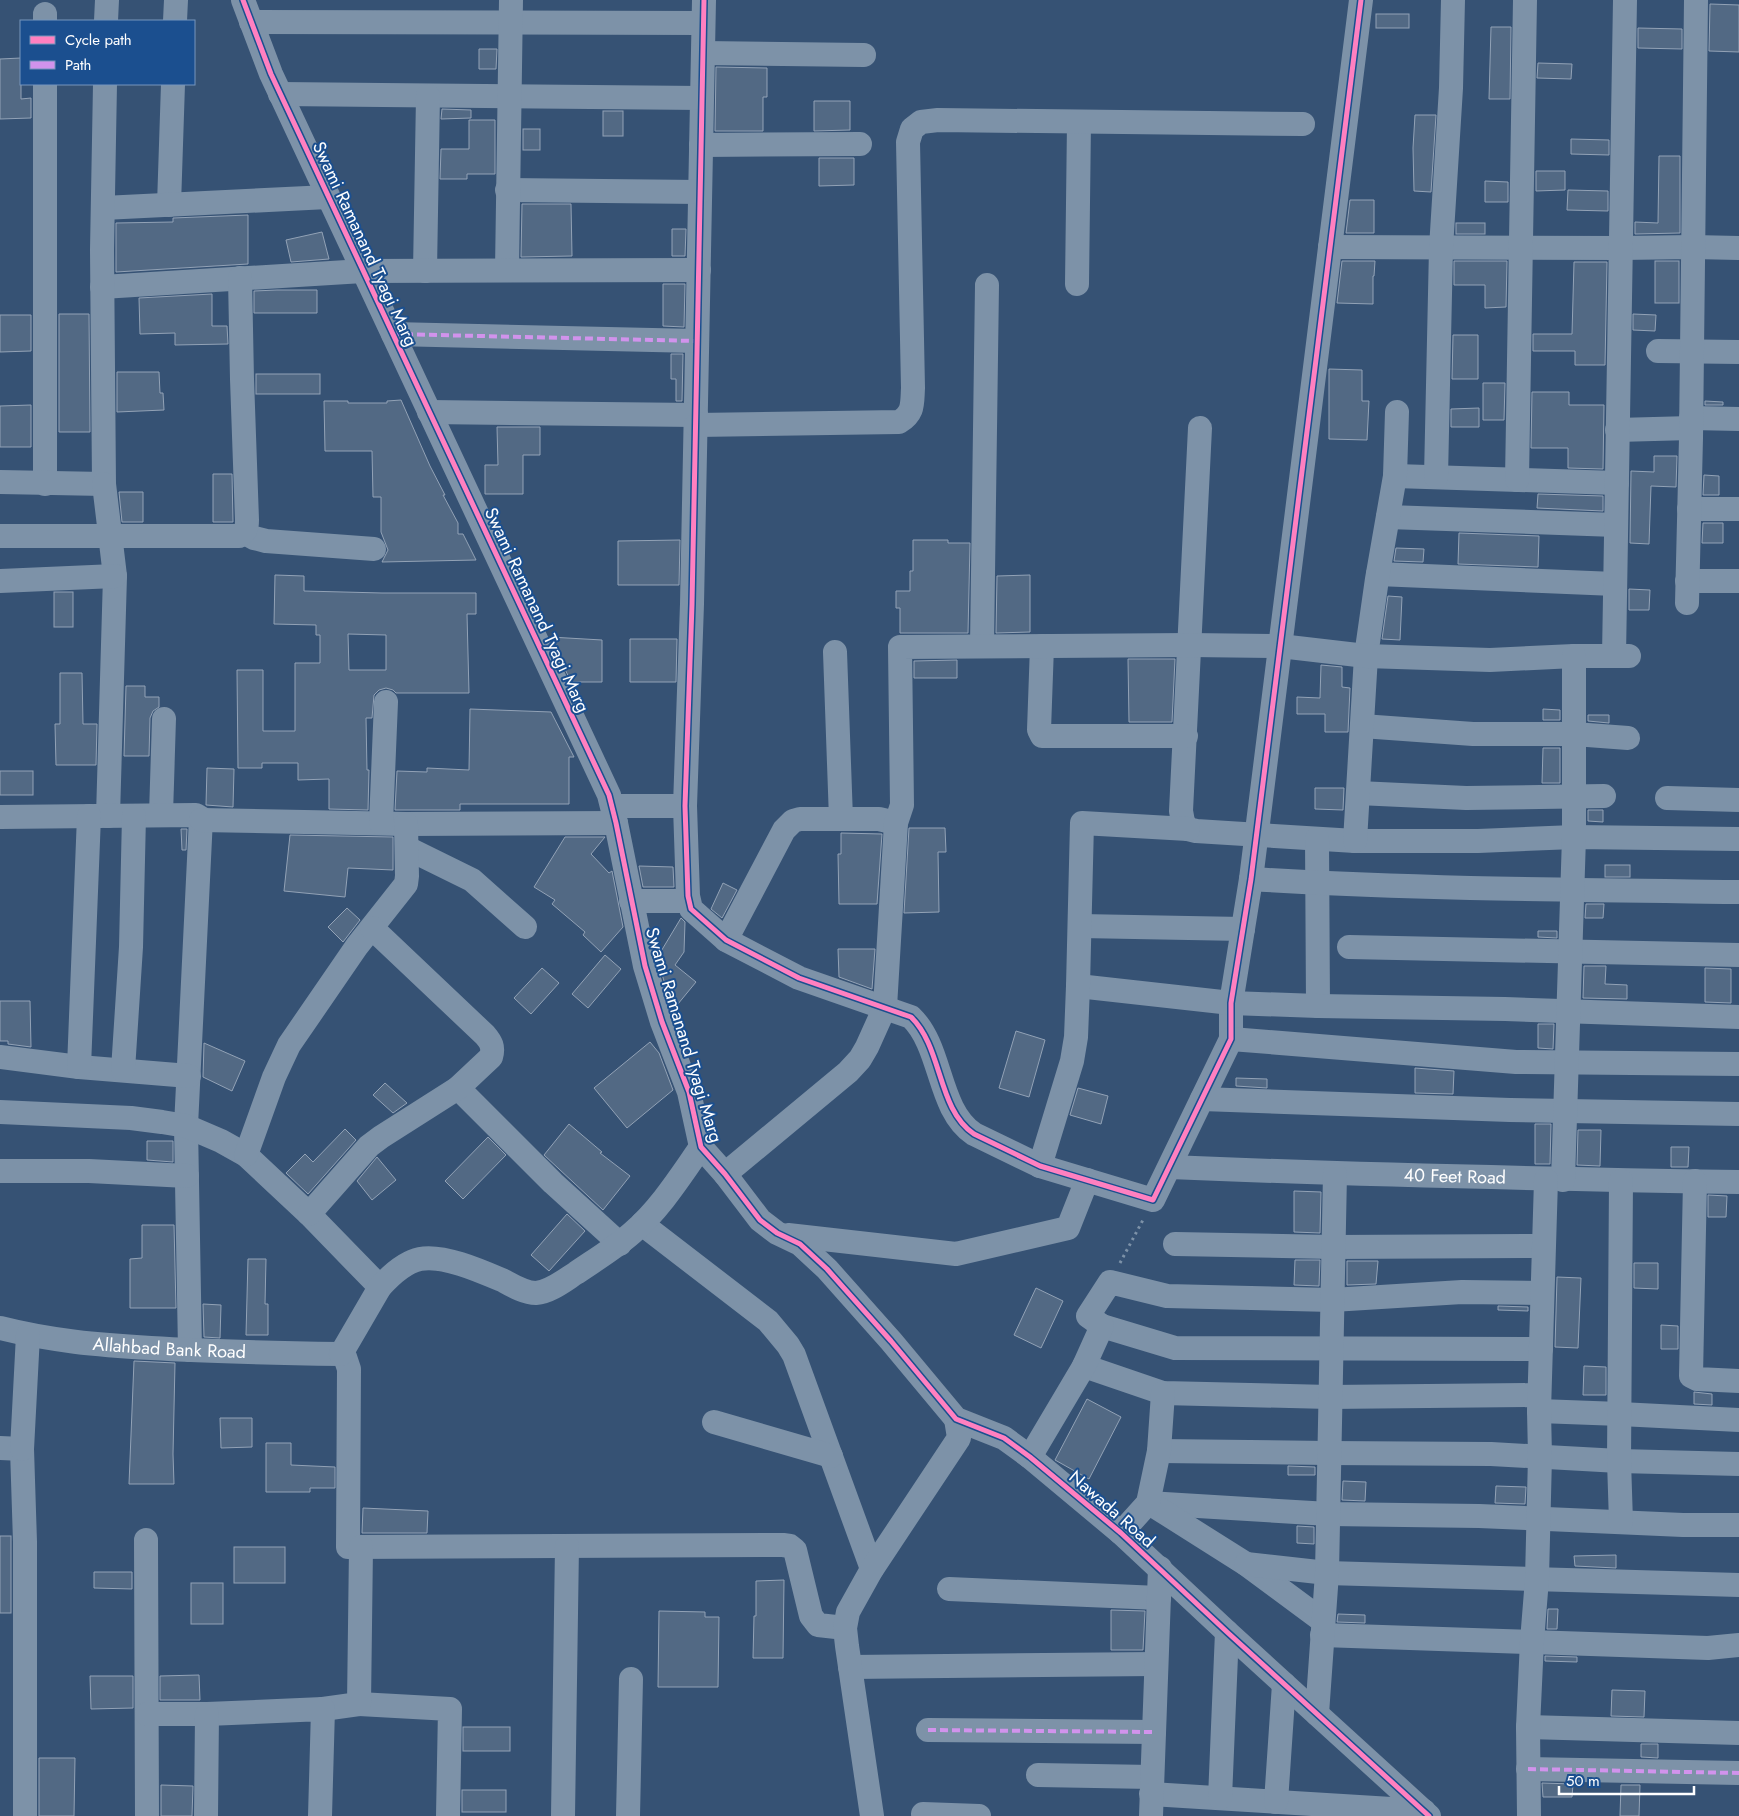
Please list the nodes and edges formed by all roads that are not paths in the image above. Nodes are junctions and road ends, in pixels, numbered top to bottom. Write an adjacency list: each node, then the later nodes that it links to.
1 (107, 0): 11 (street)
2 (176, 0): 12 (street)
3 (243, 0): 13 (street, Swami Ramanand Tyagi Marg)
4 (704, 0): 14 (street)
5 (1361, 0): 33 (street)
6 (1453, 0): 35 (street)
7 (1525, 0): 36 (street)
8 (1625, 0): 37 (street)
9 (1696, 0): 34 (street)
10 (511, 11): 13 (street); 14 (street); 21 (street)
11 (106, 20)
12 (175, 20)
13 (251, 22): 20 (street, Swami Ramanand Tyagi Marg)
14 (703, 23): 15 (street)
15 (703, 53): 16 (street); 23 (street)
16 (864, 55)
17 (45, 85): 64 (street)
18 (105, 85): 32 (street)
19 (173, 85): 31 (street)
20 (280, 94): 22 (street); 30 (street, Swami Ramanand Tyagi Marg)
21 (509, 95): 22 (street); 23 (street); 28 (street)
22 (428, 96): 42 (street)
23 (702, 98): 27 (street)
24 (1079, 122): 25 (street); 44 (street); 55 (street)
25 (1303, 124)
26 (860, 144): 27 (street)
27 (701, 145): 29 (street)
28 (507, 190): 29 (street); 39 (street)
29 (700, 192): 40 (street)
30 (328, 197): 31 (street); 41 (street, Swami Ramanand Tyagi Marg)
31 (169, 205): 32 (street)
32 (103, 208): 46 (street)
33 (1330, 247): 35 (street); 82 (street)
34 (1692, 247): 37 (street); 38 (street); 50 (street)
35 (1441, 248): 36 (street); 60 (street)
36 (1521, 248): 37 (street); 61 (street)
37 (1621, 248): 58 (street)
38 (1739, 248)
39 (507, 270): 40 (street); 42 (street)
40 (699, 270): 48 (street)
41 (363, 271): 42 (street); 43 (street); 47 (street, Swami Ramanand Tyagi Marg)
42 (425, 271)
43 (240, 278): 46 (street); 70 (street)
44 (1077, 284)
45 (987, 285): 80 (street)
46 (102, 287): 65 (street)
47 (393, 334): 48 (street); 52 (street, Swami Ramanand Tyagi Marg)
48 (697, 341): 55 (street)
49 (1658, 351): 50 (street)
50 (1692, 352): 51 (street); 56 (street)
51 (1739, 352)
52 (429, 412): 55 (street); 99 (street, Swami Ramanand Tyagi Marg)
53 (1398, 412): 59 (street)
54 (1739, 419): 56 (street)
55 (696, 420): 120 (street)
56 (1691, 423): 58 (street); 66 (street)
57 (1200, 428): 79 (street)
58 (1617, 430): 63 (street)
59 (1395, 476): 60 (street); 68 (street)
60 (1436, 477): 61 (street)
61 (1517, 480): 63 (street)
62 (0, 482): 64 (street)
63 (1616, 483): 69 (street)
64 (45, 484): 65 (street)
65 (104, 484): 72 (street)
66 (1689, 509): 67 (street); 77 (street)
67 (1739, 509)
68 (1388, 517): 69 (street); 74 (street)
69 (1616, 525): 78 (street)
70 (244, 533): 72 (street); 73 (street)
71 (0, 536): 72 (street)
72 (111, 537): 75 (street)
73 (374, 549)
74 (1378, 574): 78 (street); 84 (street)
75 (115, 576): 76 (street); 100 (street)
76 (0, 581)
77 (1739, 581)
78 (1615, 584): 85 (street)
79 (1190, 645): 81 (street); 82 (street); 90 (street)
80 (982, 646): 81 (street); 106 (street)
81 (1042, 646): 90 (street)
82 (1280, 646): 84 (street); 109 (street)
83 (835, 652): 103 (street)
84 (1366, 656): 85 (street); 88 (street)
85 (1574, 656): 89 (street)
86 (386, 702): 105 (street)
87 (164, 718): 98 (street)
88 (1362, 726): 89 (street); 92 (street)
89 (1574, 734): 91 (street); 93 (street)
90 (1186, 736): 108 (street)
91 (1628, 738)
92 (1358, 793): 93 (street); 113 (street)
93 (1574, 796): 94 (street); 110 (street)
94 (1604, 796)
95 (1666, 798): 96 (street)
96 (1739, 800)
97 (677, 806): 99 (street)
98 (161, 815): 101 (street); 104 (street)
99 (614, 815): 107 (street); 119 (street, Swami Ramanand Tyagi Marg)
100 (99, 816): 101 (street); 102 (street); 139 (street)
101 (134, 816): 140 (street)
102 (0, 817)
103 (841, 819): 106 (street); 125 (street)
104 (201, 820): 105 (street); 141 (street)
105 (381, 823): 107 (street)
106 (896, 823): 132 (street)
107 (406, 824): 114 (street)
108 (1188, 829): 109 (street); 121 (street)
109 (1256, 835): 111 (street); 115 (street)
110 (1574, 837): 112 (street); 113 (street); 117 (street)
111 (1317, 839): 113 (street); 116 (street)
112 (1739, 839)
113 (1355, 840)
114 (407, 848): 122 (street); 123 (street)
115 (1251, 879): 116 (street); 124 (street)
116 (1316, 883): 117 (street); 131 (street)
117 (1572, 890): 118 (street); 127 (street)
118 (1739, 892)
119 (631, 901): 120 (street); 148 (street, Swami Ramanand Tyagi Marg)
120 (688, 901): 125 (street)
121 (1080, 926): 124 (street); 129 (street)
122 (525, 927)
123 (372, 928): 142 (street); 149 (street)
124 (1243, 929): 130 (street)
125 (726, 940): 132 (street)
126 (1349, 947): 127 (street)
127 (1571, 951): 128 (street); 133 (street)
128 (1739, 955)
129 (1078, 986): 130 (street); 150 (street)
130 (1231, 1003): 131 (street); 135 (street)
131 (1318, 1006): 133 (street)
132 (885, 1007): 150 (street); 153 (street)
133 (1568, 1012): 134 (street); 137 (street)
134 (1739, 1017)
135 (1231, 1039): 137 (street); 143 (street)
136 (0, 1057): 139 (street)
137 (1567, 1062): 138 (street); 144 (street)
138 (1739, 1064)
139 (79, 1067): 140 (street)
140 (123, 1070): 141 (street)
141 (189, 1076): 147 (street)
142 (458, 1088): 161 (street); 164 (street)
143 (1202, 1099): 144 (street); 151 (street)
144 (1566, 1111): 146 (street); 157 (street)
145 (0, 1112): 147 (street)
146 (1739, 1114)
147 (186, 1126): 149 (street); 155 (street)
148 (701, 1147): 153 (street, Swami Ramanand Tyagi Marg); 162 (street)
149 (246, 1155): 161 (street)
150 (1040, 1166): 156 (street)
151 (1170, 1168): 154 (street, 40 Feet Road); 156 (street)
152 (0, 1171): 155 (street)
153 (725, 1174): 163 (street, Swami Ramanand Tyagi Marg)
154 (1335, 1174): 157 (street, 40 Feet Road); 167 (street)
155 (187, 1176): 176 (street)
156 (1087, 1180): 163 (street)
157 (1554, 1180): 158 (street, 40 Feet Road); 166 (street)
158 (1621, 1181): 159 (street, 40 Feet Road); 183 (street)
159 (1695, 1182): 160 (street, 40 Feet Road); 179 (street)
160 (1739, 1182)
161 (309, 1214): 168 (street)
162 (642, 1224): 164 (street); 190 (street)
163 (777, 1234): 184 (street, Nawada Road)
164 (620, 1244): 168 (street)
165 (1175, 1244): 167 (street)
166 (1544, 1246): 167 (street); 169 (street)
167 (1333, 1247): 170 (street)
168 (380, 1287): 177 (street)
169 (1542, 1293): 170 (street); 175 (street)
170 (1332, 1300): 171 (street); 174 (street)
171 (1102, 1326): 174 (street); 178 (street)
172 (0, 1328): 173 (street, Allahbad Bank Road)
173 (28, 1335): 176 (street, Allahbad Bank Road); 187 (street)
174 (1331, 1348): 175 (street); 181 (street)
175 (1540, 1349): 182 (street)
176 (190, 1350): 177 (street, Allahbad Bank Road)
177 (341, 1354): 203 (street)
178 (1084, 1366): 180 (street); 192 (street)
179 (1739, 1381)
180 (1163, 1393): 181 (street); 188 (street)
181 (1330, 1397): 182 (street); 189 (street)
182 (1539, 1403): 183 (street); 191 (street)
183 (1620, 1414): 185 (street); 193 (street)
184 (956, 1419): 192 (street, Nawada Road); 206 (street)
185 (1739, 1420)
186 (714, 1422): 190 (street)
187 (11, 1448): 238 (street)
188 (1159, 1451): 189 (street); 195 (street)
189 (1328, 1454): 191 (street); 196 (street)
190 (831, 1456): 206 (street)
191 (1540, 1456): 193 (street); 197 (street)
192 (1030, 1457): 200 (street, Nawada Road)
193 (1619, 1461): 194 (street); 198 (street)
194 (1739, 1464)
195 (1148, 1503): 196 (street); 200 (street); 204 (street)
196 (1329, 1514): 197 (street); 207 (street)
197 (1538, 1519): 198 (street); 208 (street)
198 (1621, 1522): 199 (street)
199 (1739, 1525)
200 (1121, 1533): 205 (street, Nawada Road)
201 (146, 1540): 223 (street)
202 (567, 1546): 203 (street); 212 (street); 243 (street)
203 (361, 1547): 221 (street)
204 (1246, 1564): 207 (street); 213 (street)
205 (1160, 1568): 211 (street); 214 (street, Nawada Road)
206 (872, 1569): 212 (street)
207 (1327, 1573): 208 (street); 213 (street)
208 (1537, 1579): 209 (street); 215 (street)
209 (1739, 1584)
210 (949, 1589): 211 (street)
211 (1159, 1598): 217 (street)
212 (845, 1628): 218 (street)
213 (1323, 1628): 215 (street); 225 (street)
214 (1226, 1632): 220 (street, Nawada Road); 234 (street)
215 (1532, 1641): 216 (street); 226 (street)
216 (1739, 1645)
217 (1156, 1664): 218 (street); 228 (street)
218 (850, 1667): 245 (street)
219 (631, 1679): 244 (street)
220 (1284, 1684): 225 (street, Nawada Road); 235 (street)
221 (360, 1704): 222 (street); 242 (street)
222 (323, 1709): 224 (street); 241 (street)
223 (147, 1714): 224 (street); 239 (street)
224 (207, 1714): 240 (street)
225 (1317, 1714): 237 (street, Nawada Road)
226 (1528, 1727): 229 (street); 230 (street)
227 (928, 1730): 228 (street)
228 (1154, 1732): 233 (street)
229 (1739, 1733)
230 (1528, 1769): 231 (street); 247 (street)
231 (1739, 1773)
232 (1038, 1775): 233 (street)
233 (1151, 1796): 234 (street)
234 (1220, 1798): 235 (street)
235 (1276, 1802): 237 (street)
236 (923, 1814): 246 (street)
237 (1426, 1814)
238 (24, 1816)
239 (147, 1816)
240 (206, 1816)
241 (320, 1816)
242 (448, 1816)
243 (563, 1816)
244 (628, 1816)
245 (872, 1816)
246 (978, 1816)
247 (1529, 1816)

